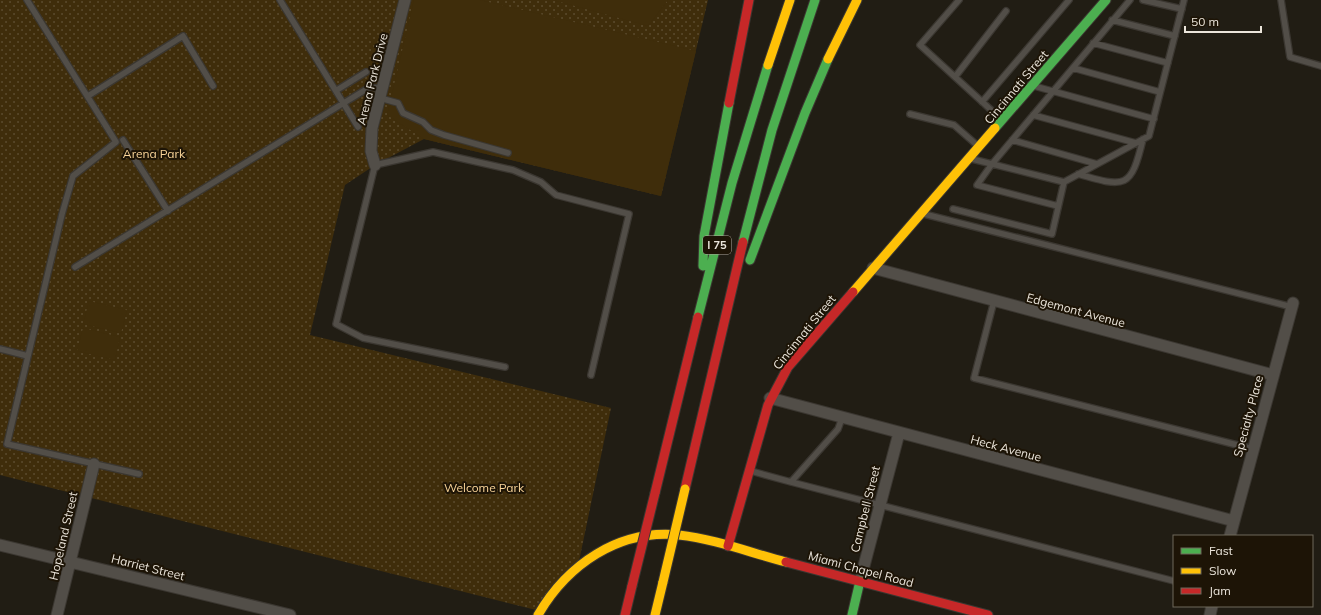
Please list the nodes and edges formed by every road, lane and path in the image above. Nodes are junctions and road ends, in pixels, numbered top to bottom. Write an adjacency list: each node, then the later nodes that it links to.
1 (27, 0): 31 (lane)
2 (280, 0): 27 (lane)
3 (405, 0): 30 (street, Arena Park Drive)
4 (749, 0): 57 (main road)
5 (790, 0): 57 (main road, I 75)
6 (815, 0): 60 (main road, I 75)
7 (857, 0): 60 (main road)
8 (959, 0): 24 (lane)
9 (1069, 0): 32 (lane)
10 (1106, 0): 25 (main road, Cincinnati Street)
11 (1130, 0): 17 (lane)
12 (1143, 0): 15 (lane)
13 (1184, 0): 15 (lane)
14 (1281, 0): 21 (lane)
15 (1182, 9): 18 (lane)
16 (1006, 11): 24 (lane)
17 (1112, 20): 18 (lane); 19 (lane)
18 (1175, 36): 20 (lane)
19 (1093, 43): 20 (lane); 22 (lane)
20 (1168, 63): 29 (lane)
21 (1321, 66)
22 (1073, 68): 28 (lane); 29 (lane)
23 (366, 72): 27 (lane)
24 (955, 77): 32 (lane)
25 (1033, 85): 28 (lane); 37 (main road, Cincinnati Street)
26 (213, 86): 31 (lane)
27 (336, 90): 33 (lane)
28 (1053, 91): 35 (lane); 36 (lane)
29 (1160, 92): 36 (lane)
30 (381, 93): 33 (lane); 44 (lane); 48 (street, Arena Park Drive)
31 (88, 96): 62 (lane)
32 (982, 102): 37 (lane)
33 (344, 103): 38 (lane); 53 (lane)
34 (910, 114): 43 (lane)
35 (1032, 115): 41 (lane); 42 (lane)
36 (1154, 119): 39 (lane)
37 (1003, 121): 43 (main road, Cincinnati Street)
38 (358, 127)
39 (1143, 139): 42 (lane); 49 (lane)
40 (122, 140): 53 (lane)
41 (1012, 140): 46 (lane); 47 (lane)
42 (1136, 143): 47 (lane)
43 (979, 148): 45 (main road, Cincinnati Street)
44 (508, 152)
45 (971, 158): 46 (lane); 54 (main road, Cincinnati Street)
46 (992, 164): 50 (lane); 51 (lane)
47 (1097, 164): 49 (lane)
48 (375, 165): 63 (lane); 64 (lane)
49 (1078, 174): 50 (lane)
50 (1064, 182): 51 (lane)
51 (1058, 206): 52 (lane)
52 (953, 209)
53 (168, 211): 55 (lane)
54 (923, 213): 56 (main road, Cincinnati Street); 59 (lane)
55 (75, 267)
56 (873, 268): 58 (street, Edgemont Avenue); 66 (main road, Cincinnati Street)
57 (703, 302): 85 (main road, I 75, bridge)
58 (994, 302): 65 (street, Edgemont Avenue); 69 (lane)
59 (1292, 305): 65 (street, Specialty Place)
60 (726, 313): 86 (main road, I 75, bridge)
61 (0, 350): 62 (lane)
62 (28, 356): 70 (lane)
63 (505, 367)
64 (591, 375)
65 (1272, 375): 69 (street, Specialty Place)
66 (770, 398): 67 (street, Heck Avenue); 71 (main road, Cincinnati Street)
67 (842, 418): 68 (street, Heck Avenue); 73 (lane)
68 (899, 433): 74 (street, Campbell Street); 75 (street, Heck Avenue)
69 (1253, 449): 75 (street, Specialty Place)
70 (94, 464): 72 (lane); 79 (street, Hopeland Street)
71 (749, 470): 73 (lane); 78 (main road, Cincinnati Street)
72 (139, 474)
73 (791, 482): 74 (lane)
74 (880, 505): 80 (street, Campbell Street); 81 (lane)
75 (1234, 521): 76 (street, Specialty Place)
76 (1230, 535)
77 (0, 545): 79 (street, Harriet Street)
78 (728, 546): 80 (main road, Miami Chapel Road); 84 (main road)
79 (70, 562): 82 (street, Hopeland Street); 83 (street, Harriet Street)
80 (860, 581): 87 (main road, Campbell Street); 88 (main road, Miami Chapel Road)
81 (1173, 581)
82 (57, 615)
83 (290, 615)
84 (538, 615)
85 (625, 615)
86 (655, 615)
87 (852, 615)
88 (988, 615)

